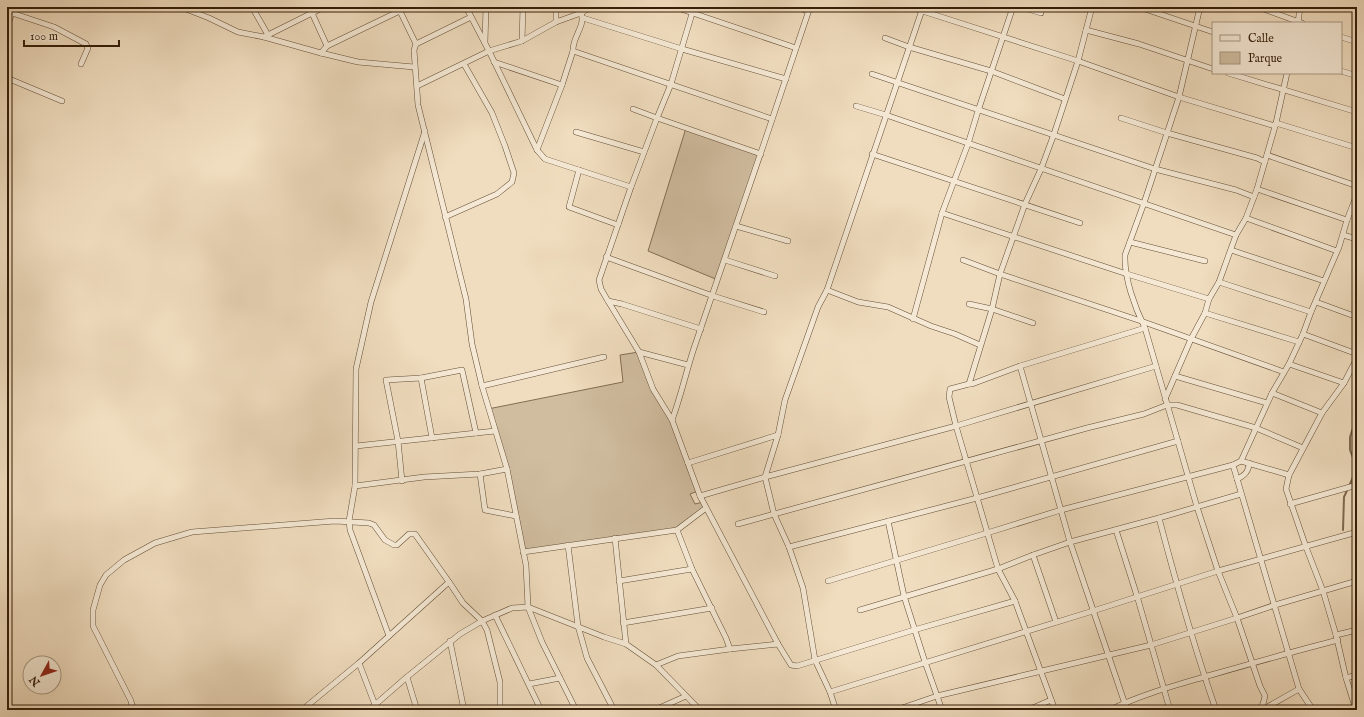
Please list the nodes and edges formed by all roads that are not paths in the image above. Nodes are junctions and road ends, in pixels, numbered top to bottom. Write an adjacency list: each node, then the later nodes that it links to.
1 (181, 7): 37 (street)
2 (252, 7): 37 (street)
3 (324, 7): 25 (street)
4 (408, 7): 21 (street)
5 (466, 7): 29 (street)
6 (486, 7): 43 (street)
7 (523, 7): 41 (street)
8 (556, 7): 30 (street)
9 (591, 7): 28 (street)
10 (675, 7): 26 (street)
11 (694, 7): 26 (street)
12 (796, 7): 22 (street)
13 (910, 7): 23 (street)
14 (1013, 7): 39 (street)
15 (1022, 7): 27 (street)
16 (1092, 7): 35 (street)
17 (1139, 7): 33 (street)
18 (1200, 7): 33 (street)
19 (1258, 7): 31 (street)
20 (1300, 7): 32 (street)
21 (399, 9): 44 (street); 45 (street)
22 (809, 9): 47 (street)
23 (922, 9): 39 (street); 46 (street)
24 (9, 12): 34 (street); 55 (street)
25 (312, 13): 37 (street); 45 (street)
26 (692, 13): 47 (street); 48 (street)
27 (1041, 13)
28 (582, 15): 30 (street); 48 (street); 50 (street)
29 (471, 17): 43 (street); 44 (street)
30 (556, 22): 41 (street)
31 (1296, 22)
32 (1299, 22)
33 (1196, 26): 36 (street); 53 (street)
34 (7, 27)
35 (1086, 30): 52 (street); 53 (street)
36 (1212, 32)
37 (266, 36): 51 (street)
38 (1342, 36): 42 (street)
39 (1004, 37): 52 (street); 59 (street)
40 (885, 38): 46 (street)
41 (522, 41): 49 (street)
42 (1357, 42)
43 (485, 43): 49 (street)
44 (416, 44): 57 (street)
45 (327, 46): 51 (street)
46 (909, 47): 59 (street); 67 (street)
47 (796, 48): 66 (street)
48 (682, 49): 66 (street); 68 (street)
49 (489, 51): 54 (street); 56 (street)
50 (573, 51): 68 (street); 70 (street)
51 (321, 53): 57 (street)
52 (1078, 61): 72 (street); 73 (street)
53 (1187, 61): 58 (street); 72 (street)
54 (494, 62): 70 (street); 90 (street)
55 (81, 64)
56 (464, 64): 69 (street); 108 (street)
57 (414, 67): 69 (street)
58 (1212, 69)
59 (991, 71): 73 (street); 77 (street)
60 (1342, 71): 64 (street)
61 (872, 74): 67 (street)
62 (1231, 74): 71 (street)
63 (1287, 74): 71 (street)
64 (1357, 76)
65 (7, 78): 74 (street)
66 (786, 79): 82 (street)
67 (897, 83): 77 (street); 79 (street)
68 (671, 84): 80 (street); 82 (street)
69 (417, 86): 84 (street)
70 (562, 86): 90 (street)
71 (1283, 90): 78 (street); 83 (street)
72 (1179, 97): 83 (street); 86 (street)
73 (1065, 98): 87 (street)
74 (62, 101)
75 (856, 106): 79 (street)
76 (633, 109): 80 (street)
77 (978, 110): 87 (street); 88 (street)
78 (1357, 112)
79 (886, 115): 88 (street); 93 (street)
80 (657, 118): 91 (street); 92 (street)
81 (1121, 118): 86 (street)
82 (772, 119): 92 (street)
83 (1275, 124): 89 (street); 94 (street)
84 (425, 130): 108 (street); 180 (street)
85 (576, 132): 91 (street)
86 (1167, 133): 95 (street); 97 (street)
87 (1054, 134): 96 (street); 97 (street)
88 (968, 144): 96 (street); 99 (street)
89 (1357, 148)
90 (537, 150): 98 (street)
91 (644, 152): 100 (street)
92 (761, 154): 113 (street)
93 (872, 154): 99 (street); 131 (street)
94 (1267, 155): 95 (street); 101 (street)
95 (1265, 162): 102 (street)
96 (1041, 169): 105 (street); 106 (street)
97 (1155, 169): 103 (street); 105 (street)
98 (579, 170): 100 (street); 112 (street)
99 (955, 181): 106 (street); 107 (street)
100 (632, 186): 112 (street)
101 (1357, 186)
102 (1257, 189): 103 (street); 110 (street)
103 (1254, 197): 109 (street)
104 (1356, 197): 110 (street)
105 (1144, 203): 114 (street); 119 (street)
106 (1024, 204): 111 (street); 116 (street)
107 (942, 213): 116 (street); 142 (street)
108 (445, 217): 164 (street)
109 (1246, 218): 114 (street); 121 (street)
110 (1347, 220): 115 (street)
111 (1080, 223)
112 (618, 225): 122 (street)
113 (736, 226): 118 (street); 123 (street)
114 (1236, 235): 120 (street)
115 (1343, 235): 117 (street); 121 (street)
116 (1014, 236): 126 (street); 127 (street)
117 (1357, 239)
118 (788, 240)
119 (1130, 242): 125 (street); 127 (street)
120 (1231, 250): 129 (street); 130 (street)
121 (1337, 251): 129 (street)
122 (606, 257): 132 (street); 134 (street)
123 (725, 260): 128 (street); 132 (street)
124 (963, 260): 126 (street)
125 (1205, 261)
126 (1000, 274): 137 (street); 143 (street)
127 (1127, 274): 133 (street); 143 (street)
128 (775, 276)
129 (1324, 281): 135 (street)
130 (1219, 282): 133 (street); 139 (street)
131 (827, 290): 142 (street); 175 (street)
132 (712, 296): 138 (street); 146 (street)
133 (1209, 299): 140 (street)
134 (608, 301): 146 (street); 151 (street)
135 (1316, 302): 139 (street); 141 (street)
136 (969, 304): 137 (street)
137 (992, 309): 144 (street); 150 (street)
138 (764, 312)
139 (1311, 312): 147 (street)
140 (1205, 313): 148 (street); 149 (street)
141 (1357, 317)
142 (914, 319): 150 (street)
143 (1141, 321): 145 (street); 148 (street)
144 (1033, 324)
145 (1145, 328): 157 (street); 158 (street)
146 (701, 329): 156 (street)
147 (1303, 334): 149 (street); 152 (street)
148 (1191, 339): 159 (street); 160 (street)
149 (1299, 342): 155 (street)
150 (980, 345): 163 (street)
151 (639, 352): 156 (street); 170 (street)
152 (1357, 354)
153 (604, 357): 164 (street)
154 (1357, 358): 162 (street)
155 (1289, 364): 159 (street); 162 (street)
156 (688, 365): 170 (street)
157 (1020, 366): 163 (street); 167 (street)
158 (1156, 366): 166 (street); 167 (street)
159 (1284, 372): 165 (street)
160 (1175, 376): 166 (street); 168 (street)
161 (421, 378): 174 (street); 176 (street); 178 (street)
162 (1344, 383): 169 (street)
163 (969, 384): 171 (street)
164 (482, 386): 173 (street)
165 (1272, 393): 168 (street); 169 (street)
166 (1166, 402): 172 (street); 177 (street); 179 (street)
167 (1030, 403): 171 (street); 177 (street)
168 (1267, 404): 172 (street)
169 (1322, 413): 181 (street)
170 (672, 420): 184 (street)
171 (956, 426): 182 (street); 191 (street)
172 (1256, 428): 181 (street); 183 (street)
173 (495, 431): 174 (street); 187 (street)
174 (476, 433): 176 (street)
175 (778, 435): 184 (street); 191 (street)
176 (432, 438): 178 (street)
177 (1041, 440): 182 (street); 192 (street)
178 (398, 441): 180 (street); 194 (street)
179 (1178, 441): 190 (street); 192 (street)
180 (356, 446): 196 (street)
181 (1303, 448): 189 (street)
182 (966, 461): 199 (street); 204 (street)
183 (1241, 461): 185 (street); 186 (street)
184 (688, 463): 198 (street)
185 (1249, 464): 189 (street); 193 (street)
186 (1233, 465): 190 (street); 193 (street)
187 (507, 469): 188 (street); 205 (street)
188 (480, 474): 194 (street); 205 (street)
189 (1289, 475): 200 (street)
190 (1188, 476): 201 (street); 203 (street)
191 (764, 477): 198 (street); 204 (street)
192 (1051, 478): 199 (street); 203 (street)
193 (1237, 479): 197 (street)
194 (402, 481): 196 (street)
195 (1357, 485): 200 (street)
196 (355, 486): 208 (street)
197 (1242, 494): 201 (street); 222 (street)
198 (700, 496): 202 (street)
199 (977, 498): 207 (street); 213 (street)
200 (1290, 504): 218 (street)
201 (1197, 507): 206 (street); 225 (street)
202 (706, 508): 210 (street); 254 (street)
203 (1061, 510): 213 (street); 215 (street)
204 (774, 514): 209 (street); 217 (street)
205 (516, 516): 219 (street)
206 (1159, 518): 211 (street); 230 (street)
207 (888, 521): 217 (street); 221 (street)
208 (349, 522): 229 (street); 250 (street); 280 (street)
209 (738, 524)
210 (677, 530): 214 (street); 223 (street)
211 (1116, 530): 215 (street); 233 (street)
212 (1357, 532): 218 (street)
213 (987, 533): 221 (street); 224 (street)
214 (615, 538): 216 (street); 226 (street)
215 (1070, 542): 220 (street); 239 (street)
216 (568, 546): 219 (street); 245 (street)
217 (789, 547): 259 (street)
218 (1306, 547): 222 (street); 231 (street)
219 (523, 552): 236 (street)
220 (1033, 555): 224 (street); 243 (street)
221 (897, 560): 227 (street); 232 (street)
222 (1261, 560): 225 (street); 235 (street)
223 (692, 569): 226 (street); 237 (street)
224 (998, 569): 232 (street); 234 (street)
225 (1218, 571): 230 (street); 241 (street)
226 (619, 581): 244 (street)
227 (828, 581)
228 (1357, 581): 231 (street)
229 (449, 582): 242 (street); 250 (street)
230 (1176, 584): 233 (street); 249 (street)
231 (1323, 591): 235 (street); 251 (street)
232 (904, 596): 238 (street); 246 (street)
233 (1137, 596): 239 (street); 255 (street)
234 (1014, 601): 246 (street); 248 (street)
235 (1275, 605): 241 (street); 257 (street)
236 (528, 606): 240 (street); 245 (street); 268 (street)
237 (712, 608): 244 (street); 256 (street)
238 (860, 610)
239 (1093, 611): 243 (street); 258 (street)
240 (495, 615): 242 (street); 270 (street)
241 (1237, 618): 249 (street); 262 (street)
242 (482, 621): 252 (street); 286 (street)
243 (1056, 622): 248 (street)
244 (623, 623): 253 (street)
245 (578, 626): 253 (street); 289 (street)
246 (914, 630): 259 (street); 260 (street)
247 (1357, 630): 251 (street)
248 (1027, 632): 260 (street); 264 (street)
249 (1191, 632): 255 (street); 267 (street)
250 (389, 636): 261 (street)
251 (1337, 638): 257 (street); 269 (street)
252 (450, 641): 266 (street); 285 (street)
253 (626, 644): 263 (street)
254 (778, 644): 256 (street); 259 (street)
255 (1151, 645): 258 (street); 271 (street)
256 (730, 649): 263 (street)
257 (1289, 652): 262 (street); 272 (street)
258 (1108, 654): 264 (street); 277 (street)
259 (815, 660): 273 (street)
260 (925, 662): 273 (street); 275 (street)
261 (359, 663): 278 (street); 281 (street)
262 (1253, 663): 267 (street); 300 (street)
263 (656, 665): 274 (street)
264 (1040, 672): 275 (street); 276 (street)
265 (1357, 675): 269 (street)
266 (407, 677): 278 (street); 284 (street)
267 (1204, 677): 271 (street); 299 (street)
268 (560, 678): 270 (street); 288 (street)
269 (1346, 678): 302 (street)
270 (529, 684): 287 (street)
271 (1165, 688): 277 (street); 298 (street)
272 (1299, 689): 300 (street); 301 (street)
273 (830, 692): 291 (street)
274 (686, 696): 279 (street); 290 (street)
275 (937, 696): 292 (street); 293 (street)
276 (1051, 700): 294 (street); 295 (street)
277 (1125, 703): 296 (street); 297 (street)
278 (376, 704): 282 (street); 283 (street)
279 (657, 709)
280 (133, 710)
281 (302, 710)
282 (369, 710)
283 (378, 710)
284 (417, 710)
285 (464, 710)
286 (500, 710)
287 (541, 710)
288 (576, 710)
289 (614, 710)
290 (700, 710)
291 (836, 710)
292 (896, 710)
293 (942, 710)
294 (1028, 710)
295 (1055, 710)
296 (1110, 710)
297 (1127, 710)
298 (1170, 710)
299 (1216, 710)
300 (1260, 710)
301 (1313, 710)
302 (1356, 710)

